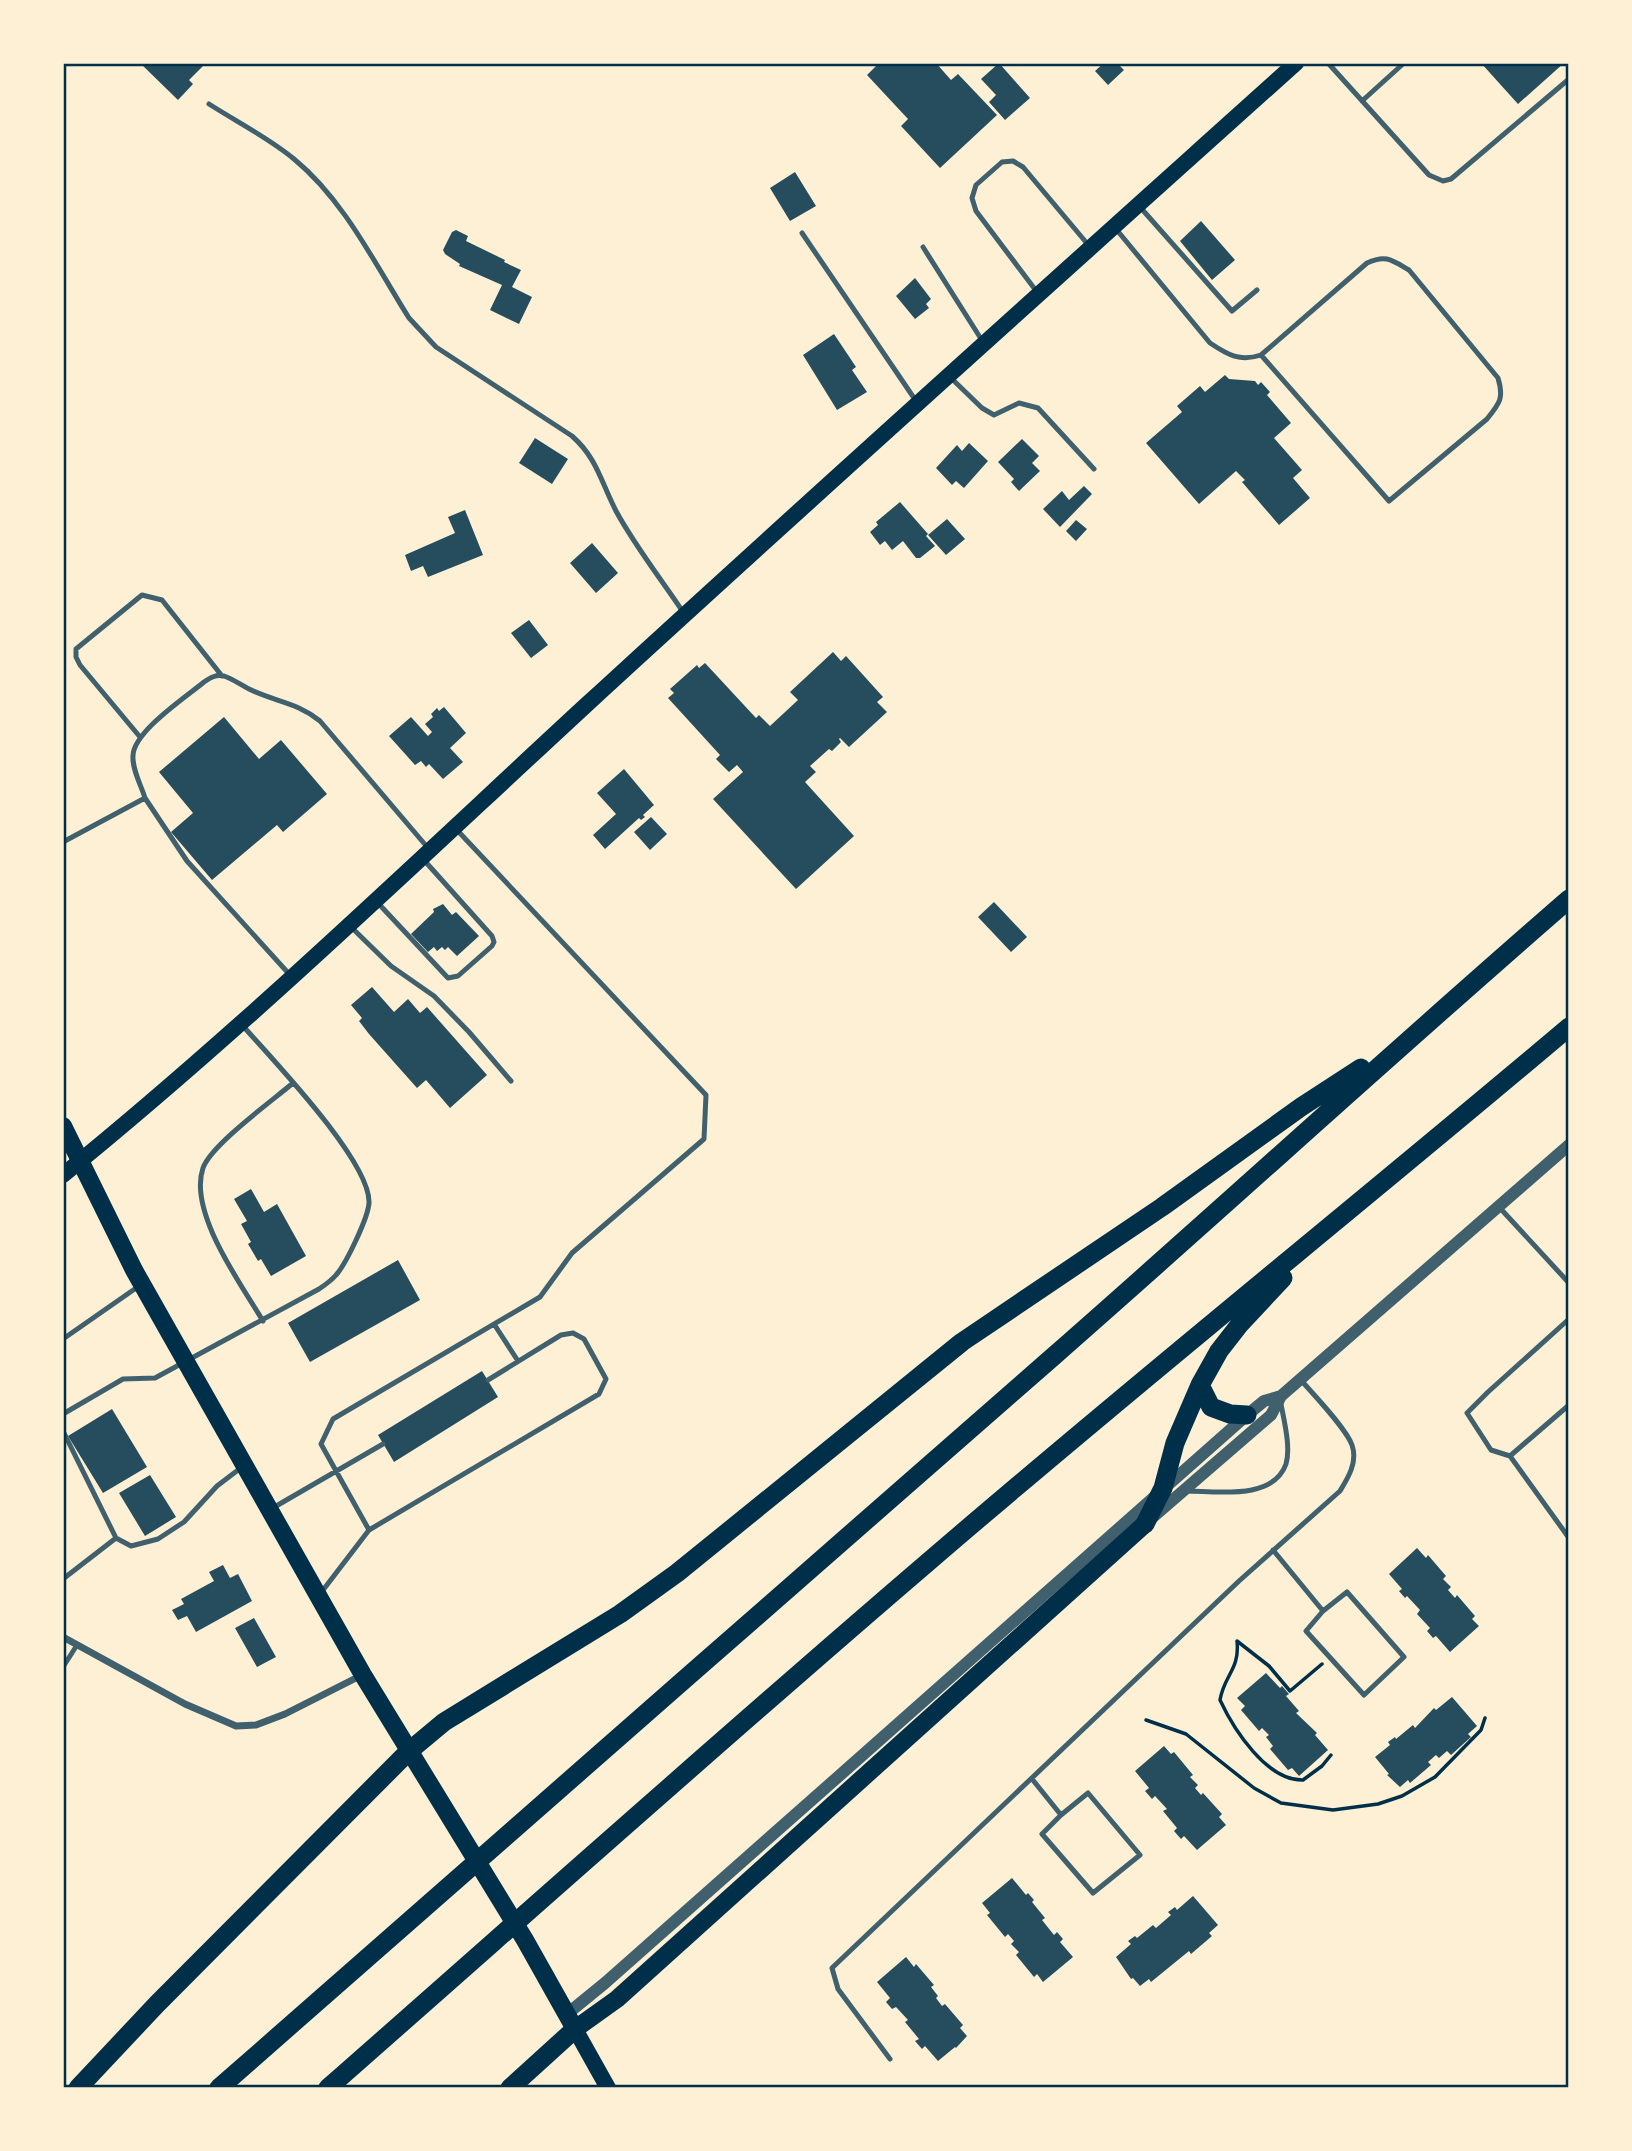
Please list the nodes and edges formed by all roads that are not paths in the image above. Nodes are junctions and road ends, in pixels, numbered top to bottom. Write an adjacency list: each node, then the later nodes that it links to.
1 (1296, 63): 7 (main road)
2 (1328, 63): 5 (lane)
3 (1404, 63): 5 (lane)
4 (1569, 79): 5 (lane)
5 (1362, 101)
6 (209, 104): 19 (lane)
7 (1138, 205): 8 (main road); 12 (lane)
8 (1114, 227): 11 (main road); 15 (lane)
9 (802, 233): 17 (lane)
10 (923, 247): 14 (lane)
11 (1091, 248): 13 (main road); 13 (lane)
12 (1257, 290)
13 (1039, 294): 14 (main road)
14 (985, 344): 16 (main road)
15 (1261, 355): 15 (lane)
16 (948, 376): 17 (main road); 18 (lane)
17 (918, 404): 19 (main road)
18 (1094, 469)
19 (685, 614): 23 (main road)
20 (222, 676): 21 (lane); 21 (lane); 25 (lane)
21 (140, 737): 22 (lane)
22 (145, 798): 24 (lane); 29 (lane)
23 (454, 827): 25 (main road); 45 (lane)
24 (63, 842)
25 (425, 853): 27 (main road); 27 (lane)
26 (1569, 899): 32 (highway)
27 (374, 900): 28 (main road)
28 (348, 924): 29 (main road); 33 (lane)
29 (291, 976): 30 (main road)
30 (240, 1023): 34 (lane); 37 (main road)
31 (1569, 1027): 40 (highway)
32 (1412, 1035): 76 (highway); 82 (highway)
33 (511, 1081)
34 (293, 1083): 44 (lane); 44 (lane)
35 (63, 1126): 37 (highway)
36 (1569, 1145): 39 (street)
37 (80, 1161): 38 (main road); 42 (highway)
38 (63, 1175)
39 (1499, 1207): 41 (lane); 49 (street)
40 (1332, 1224): 51 (highway); 83 (highway)
41 (1569, 1283)
42 (142, 1284): 46 (lane); 48 (highway)
43 (1569, 1320): 58 (lane)
44 (263, 1321): 48 (lane)
45 (494, 1324): 47 (lane); 60 (lane)
46 (63, 1339)
47 (518, 1361): 50 (lane); 65 (lane)
48 (186, 1363): 54 (lane); 59 (highway)
49 (1300, 1379): 52 (street); 68 (lane)
50 (488, 1380)
51 (1200, 1385): 55 (highway); 61 (highway)
52 (1280, 1396): 55 (street); 62 (street); 62 (lane)
53 (1569, 1405): 58 (lane)
54 (63, 1414)
55 (1247, 1415): 61 (street)
56 (63, 1431): 66 (lane)
57 (383, 1444): 60 (lane)
58 (1510, 1456): 67 (lane)
59 (244, 1466): 63 (highway); 66 (lane)
60 (335, 1472): 63 (lane); 65 (lane)
61 (1163, 1488): 64 (highway); 79 (street)
62 (1183, 1491): 64 (street)
63 (270, 1510): 70 (highway)
64 (1145, 1524): 79 (highway)
65 (369, 1530): 70 (lane)
66 (116, 1538): 69 (lane)
67 (1569, 1538)
68 (1273, 1550): 71 (lane); 77 (lane)
69 (63, 1579)
70 (318, 1597): 75 (highway)
71 (1322, 1611): 71 (lane)
72 (63, 1637): 73 (street)
73 (78, 1645): 74 (lane); 75 (street)
74 (63, 1667)
75 (363, 1675): 76 (highway)
76 (408, 1752): 79 (highway); 81 (highway)
77 (1032, 1779): 78 (lane); 80 (lane)
78 (1061, 1815): 78 (lane)
79 (571, 2021): 84 (highway); 85 (main road)
80 (890, 2059)
81 (78, 2088)
82 (219, 2088)
83 (328, 2088)
84 (510, 2088)
85 (608, 2088)

